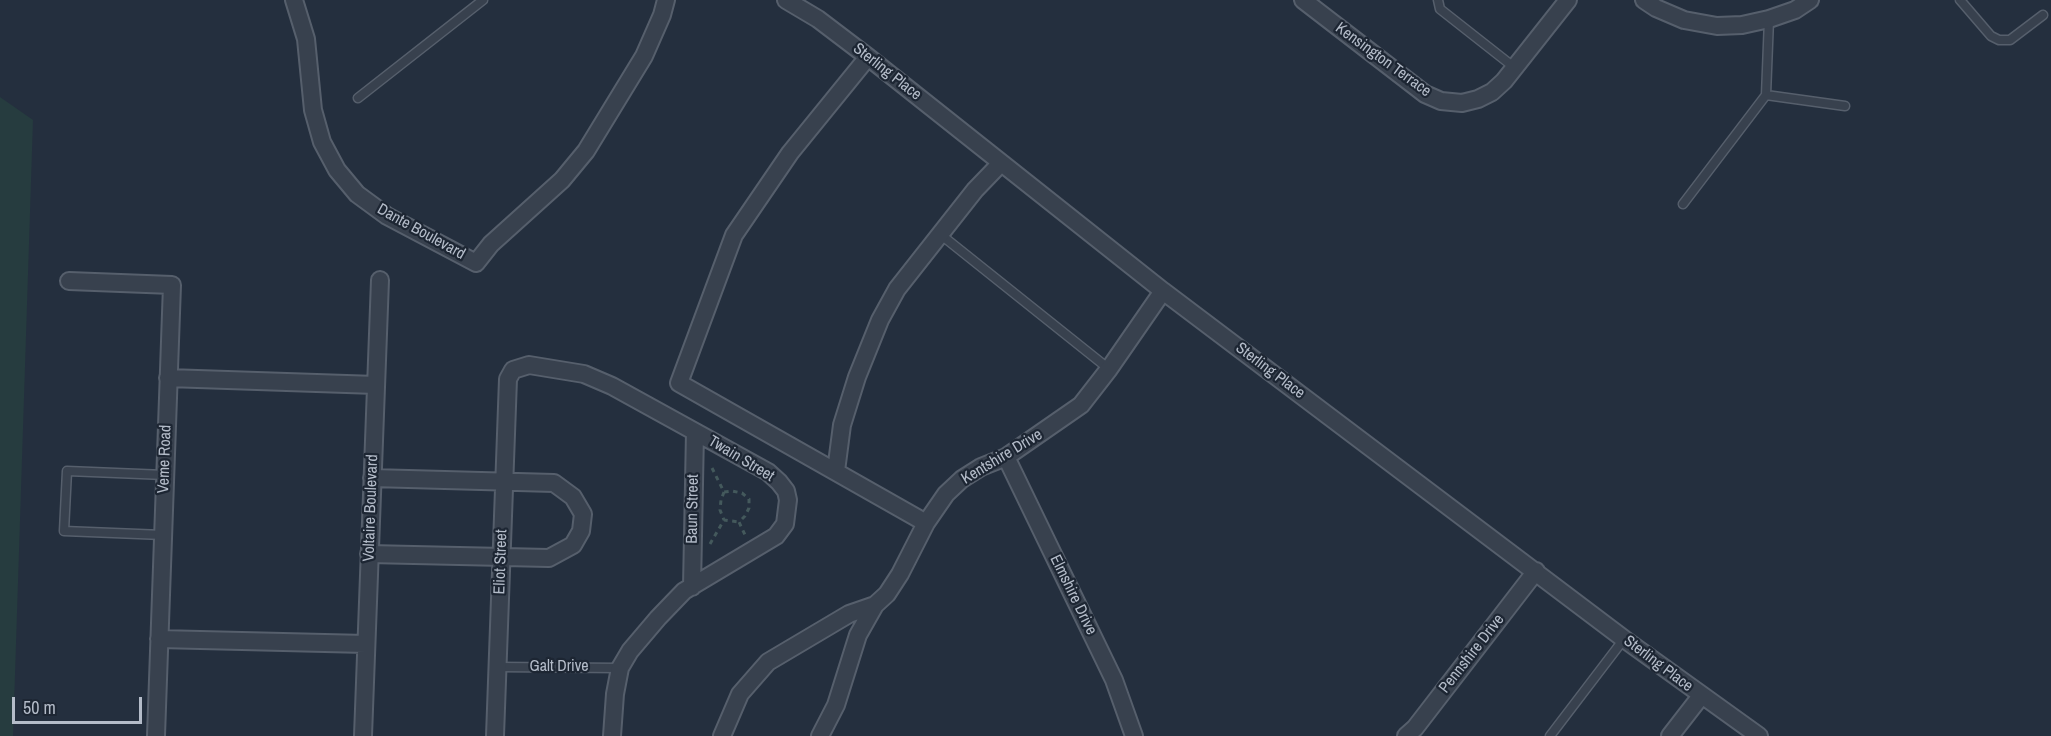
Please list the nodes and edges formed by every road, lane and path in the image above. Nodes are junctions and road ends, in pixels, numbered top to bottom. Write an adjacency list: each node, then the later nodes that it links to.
1 (294, 0): 3 (street, Dante Boulevard)
2 (483, 0): 16 (lane)
3 (666, 0)
4 (786, 0): 13 (street, Sterling Place)
5 (1303, 0): 14 (street, Kensington Terrace)
6 (1438, 0): 14 (lane)
7 (1568, 0): 14 (street, Kensington Terrace)
8 (1644, 0): 12 (street)
9 (1810, 0): 12 (street)
10 (1960, 0): 11 (lane)
11 (2043, 15)
12 (1769, 19): 15 (lane)
13 (868, 57): 18 (street, Sterling Place); 31 (street)
14 (1515, 69)
15 (1767, 95): 17 (lane); 19 (lane)
16 (358, 98)
17 (1845, 106)
18 (1001, 163): 20 (street); 23 (street, Sterling Place)
19 (1683, 204)
20 (940, 234): 24 (lane); 31 (street)
21 (380, 280): 26 (street, Voltaire Boulevard)
22 (69, 281): 25 (street, Veme Road)
23 (1163, 291): 24 (street, Kentshire Drive); 44 (street, Sterling Place)
24 (1109, 369): 29 (street, Kentshire Drive)
25 (168, 378): 26 (street); 32 (street, Veme Road)
26 (376, 385): 33 (street, Voltaire Boulevard)
27 (508, 388): 28 (street, Twain Street); 34 (street, Eliot Street)
28 (695, 432): 40 (street, Twain Street); 43 (street, Baun Street)
29 (1006, 457): 38 (street, Kentshire Drive); 59 (street, Elmshire Drive)
30 (711, 466): 35 (path)
31 (836, 471): 38 (street)
32 (165, 475): 39 (street, Veme Road); 39 (lane)
33 (372, 478): 34 (street); 41 (street, Voltaire Boulevard)
34 (504, 480): 42 (street, Eliot Street); 42 (street)
35 (724, 492): 36 (path); 37 (path)
36 (724, 520): 37 (path); 43 (path)
37 (739, 522): 40 (path)
38 (926, 523): 46 (street, Kentshire Drive)
39 (163, 535): 47 (street, Veme Road)
40 (751, 551): 45 (street, Twain Street)
41 (369, 554): 42 (street); 49 (street, Voltaire Boulevard)
42 (501, 558): 50 (street, Eliot Street)
43 (692, 562): 45 (street, Baun Street)
44 (1536, 571): 48 (street, Sterling Place); 60 (street, Pennshire Drive)
45 (692, 587): 51 (street, Twain Street)
46 (876, 605): 57 (street); 58 (street, Kentshire Drive)
47 (159, 639): 49 (street); 53 (street, Veme Road)
48 (1624, 639): 52 (street, Sterling Place); 61 (lane)
49 (366, 644): 54 (street, Voltaire Boulevard)
50 (498, 667): 51 (lane, Galt Drive); 55 (street, Eliot Street)
51 (620, 668): 56 (street, Twain Street)
52 (1701, 696): 62 (street); 63 (street, Sterling Place)
53 (156, 736)
54 (363, 736)
55 (495, 736)
56 (612, 736)
57 (722, 736)
58 (820, 736)
59 (1134, 736)
60 (1406, 736)
61 (1550, 736)
62 (1670, 736)
63 (1759, 736)

